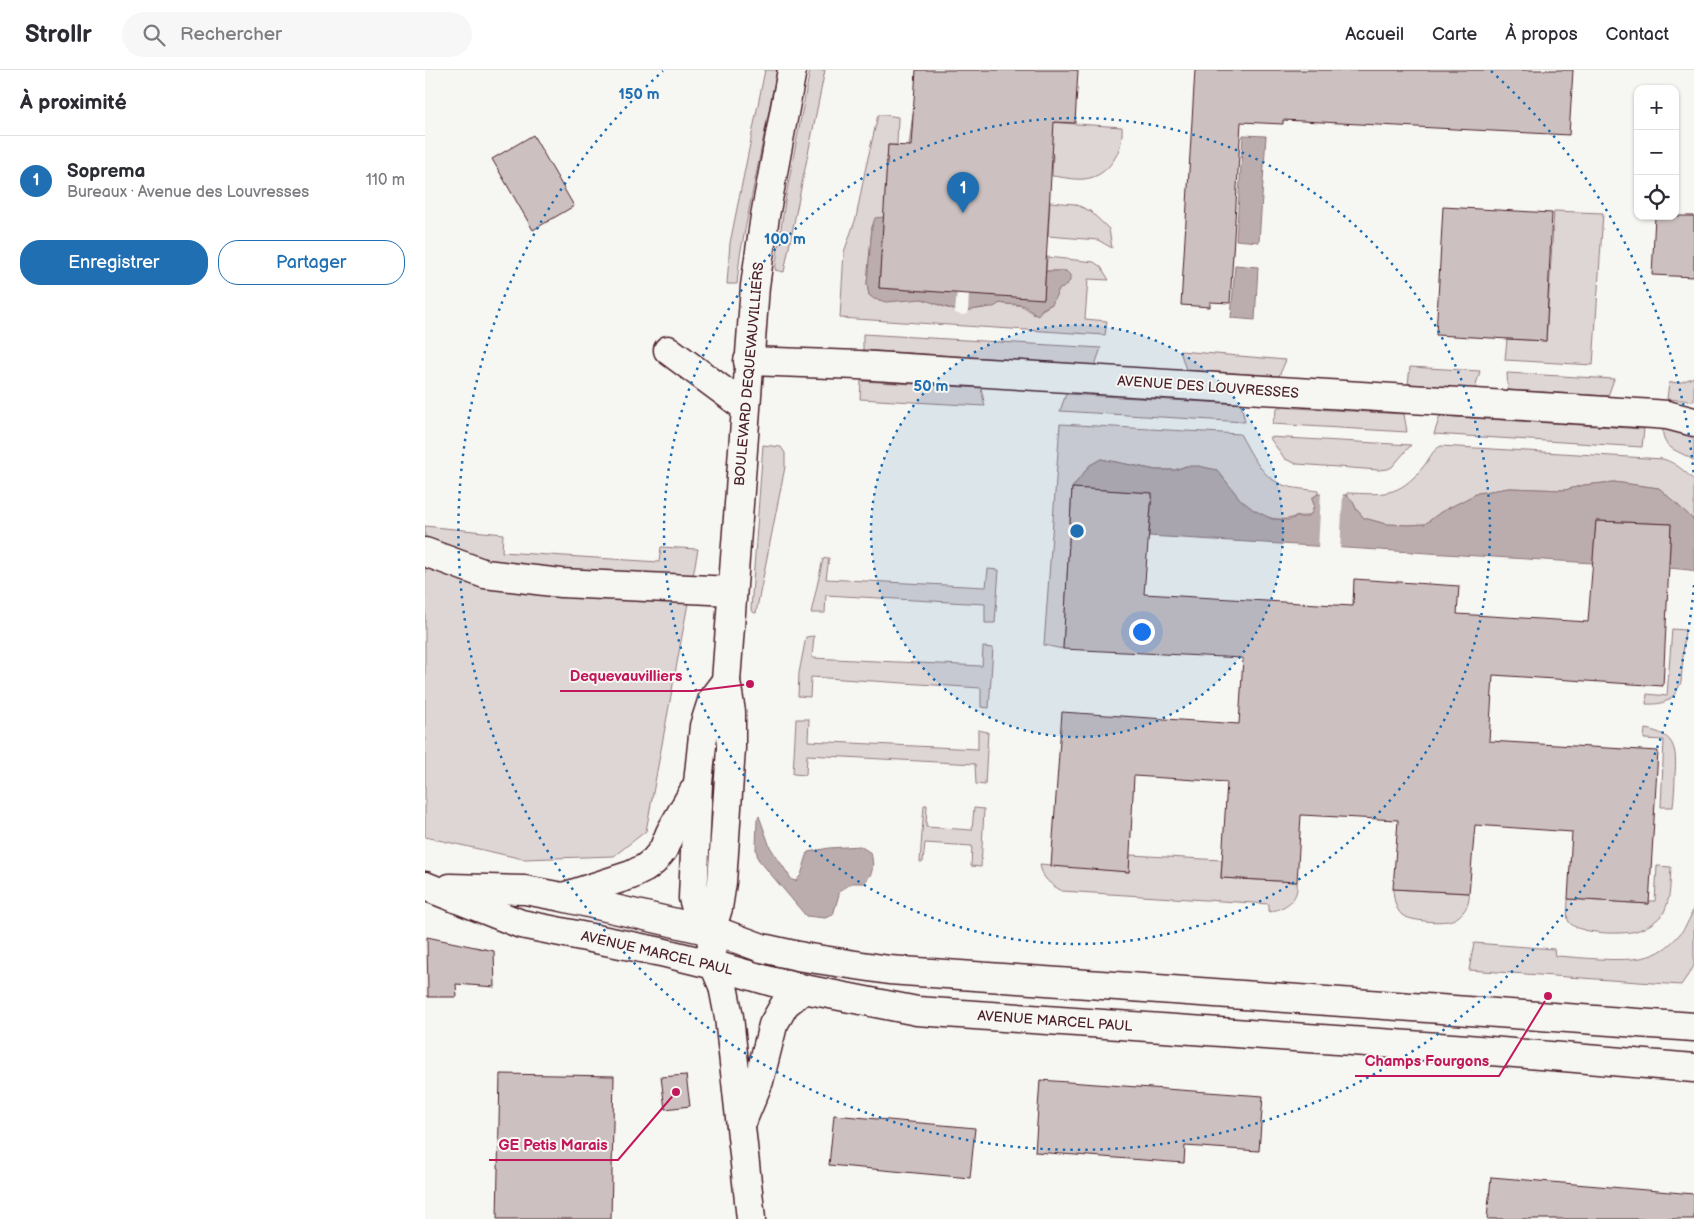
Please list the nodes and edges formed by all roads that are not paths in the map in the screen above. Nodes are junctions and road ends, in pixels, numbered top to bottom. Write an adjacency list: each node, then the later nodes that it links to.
1 (793, 70): 3 (main road, BOULEVARD DEQUEVAUVILLIERS)
2 (668, 350): 4 (main road)
3 (748, 361): 4 (main road, BOULEVARD DEQUEVAUVILLIERS); 6 (main road, AVENUE DES LOUVRESSES)
4 (745, 407): 9 (main road, BOULEVARD DEQUEVAUVILLIERS)
5 (1694, 409): 6 (main road, AVENUE DES LOUVRESSES)
6 (1667, 415): 7 (main road, AVENUE DES LOUVRESSES)
7 (1694, 422)
8 (425, 552): 9 (main road)
9 (732, 591): 10 (main road, BOULEVARD DEQUEVAUVILLIERS)
10 (726, 681): 11 (main road); 14 (main road, BOULEVARD DEQUEVAUVILLIERS)
11 (698, 783): 13 (main road); 14 (main road)
12 (428, 887): 13 (main road, AVENUE MARCEL PAUL); 15 (main road, AVENUE MARCEL PAUL)
13 (562, 897): 14 (main road, AVENUE MARCEL PAUL)
14 (711, 931): 15 (main road); 17 (main road, AVENUE MARCEL PAUL)
15 (714, 965): 16 (main road, AVENUE MARCEL PAUL); 19 (main road)
16 (804, 989): 18 (main road, AVENUE MARCEL PAUL); 19 (main road)
17 (1694, 1027)
18 (1694, 1068)
19 (740, 1125): 20 (main road)
20 (751, 1219)

